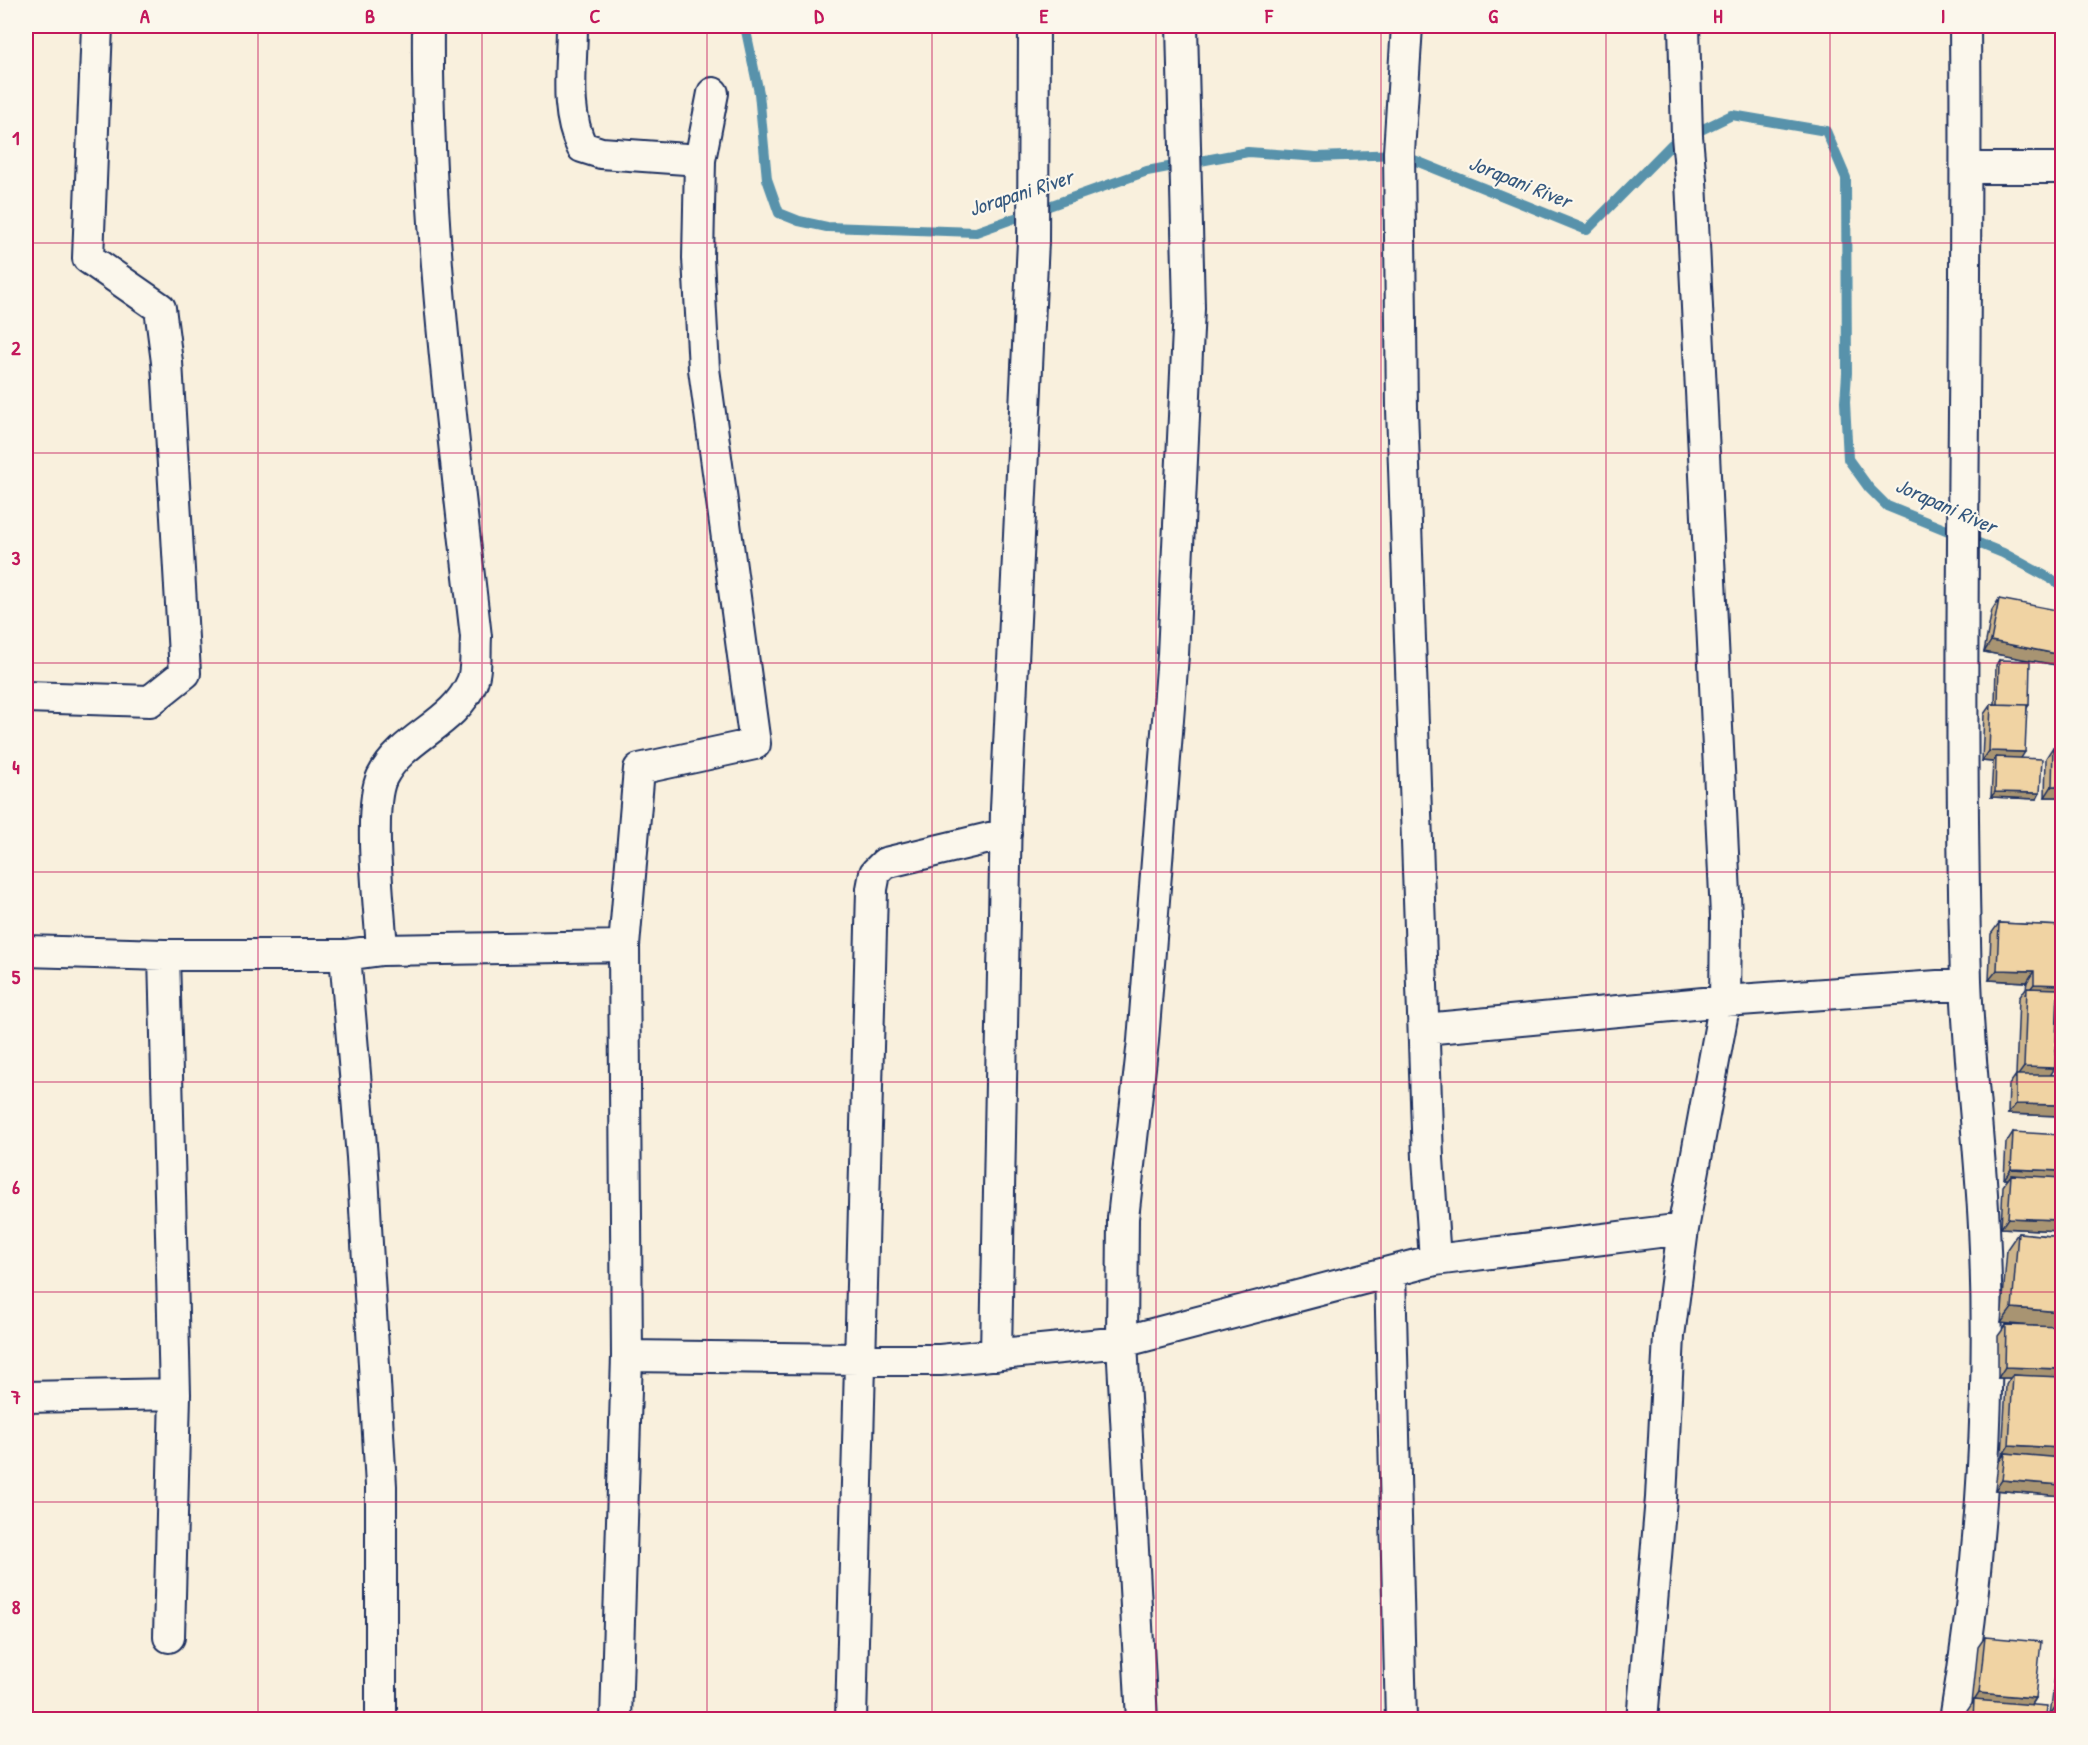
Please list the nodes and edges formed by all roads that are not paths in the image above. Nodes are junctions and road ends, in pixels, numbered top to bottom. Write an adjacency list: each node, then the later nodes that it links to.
1 (97, 26): 13 (street)
2 (428, 26): 16 (street)
3 (572, 26): 10 (street)
4 (1034, 26): 14 (street)
5 (1182, 26): 26 (street)
6 (1407, 26): 22 (street)
7 (1684, 26): 21 (street)
8 (1965, 26): 11 (street)
9 (713, 93): 10 (street)
10 (700, 160): 15 (street)
11 (1966, 168): 12 (street); 20 (street)
12 (2062, 168)
13 (26, 697)
14 (1006, 834): 27 (street); 29 (street)
15 (624, 946): 16 (street); 28 (street)
16 (382, 950): 19 (street)
17 (26, 951): 18 (street)
18 (164, 955): 19 (street); 30 (street)
19 (345, 955): 33 (street)
20 (1966, 984): 21 (street); 39 (street)
21 (1725, 1001): 22 (street); 23 (street)
22 (1424, 1029): 24 (street)
23 (1683, 1229): 24 (street); 38 (street)
24 (1435, 1260): 25 (street)
25 (1390, 1272): 26 (street); 37 (street)
26 (1122, 1342): 27 (street); 36 (street)
27 (996, 1354): 29 (street)
28 (627, 1356): 29 (street); 34 (street)
29 (861, 1359): 35 (street)
30 (175, 1394): 31 (street); 32 (street)
31 (26, 1397)
32 (169, 1637)
33 (381, 1719)
34 (616, 1719)
35 (851, 1719)
36 (1142, 1719)
37 (1401, 1719)
38 (1642, 1719)
39 (1955, 1719)

